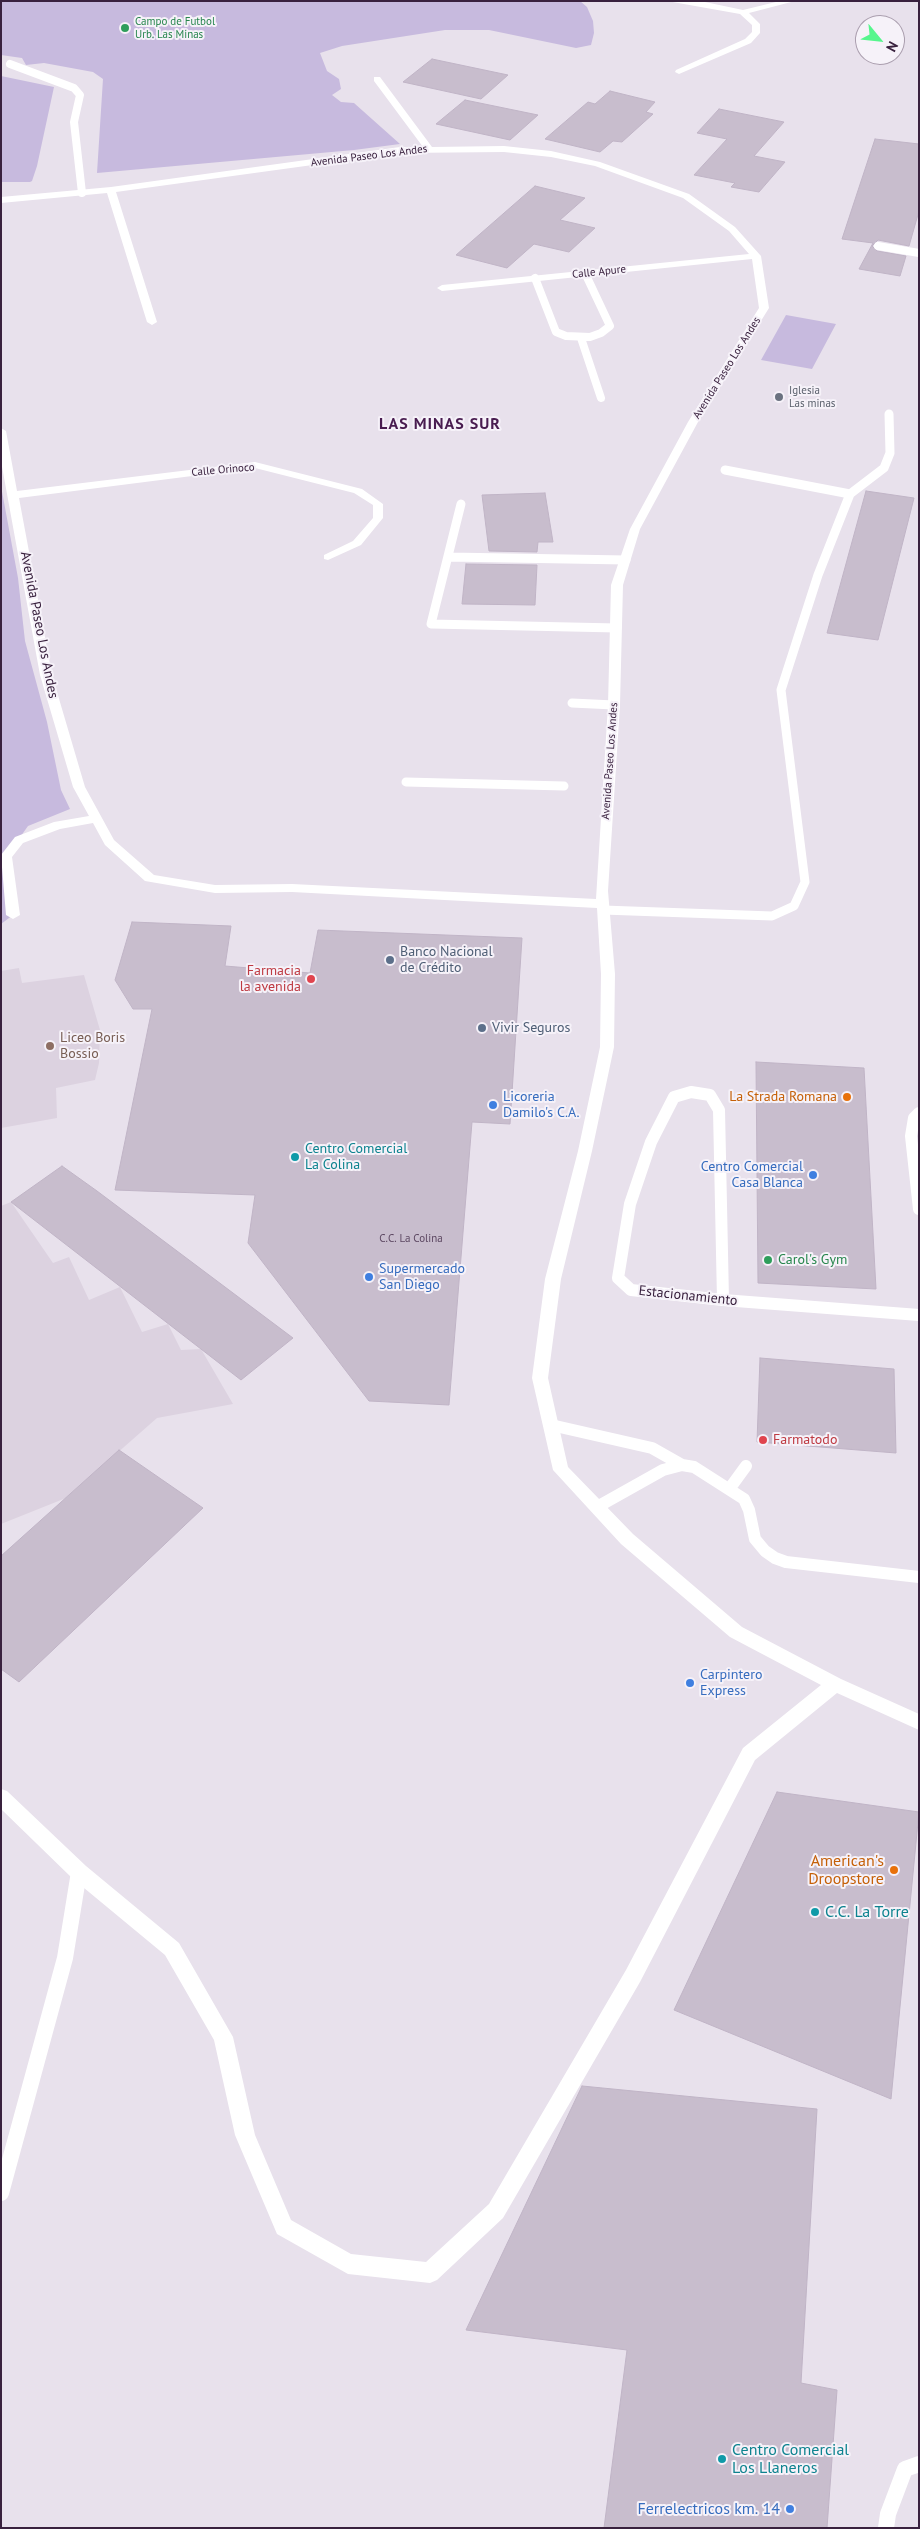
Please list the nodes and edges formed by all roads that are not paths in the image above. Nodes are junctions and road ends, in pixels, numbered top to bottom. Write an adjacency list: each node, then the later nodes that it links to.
1 (671, 1): 3 (street)
2 (790, 1): 3 (street)
3 (744, 12): 5 (street)
4 (10, 64): 9 (lane)
5 (679, 72)
6 (377, 79): 7 (street)
7 (428, 148): 8 (street, Avenida Paseo Los Andes); 13 (street, Avenida Paseo Los Andes)
8 (111, 190): 9 (street, Avenida Paseo Los Andes); 17 (street)
9 (82, 193): 10 (street, Avenida Paseo Los Andes)
10 (1, 200)
11 (878, 246): 12 (lane)
12 (918, 252)
13 (756, 256): 14 (street, Calle Apure); 28 (street, Avenida Paseo Los Andes)
14 (586, 273): 15 (street, Calle Apure); 18 (lane)
15 (535, 278): 16 (street, Calle Apure); 18 (lane)
16 (442, 288)
17 (152, 322)
18 (581, 338): 19 (lane)
19 (601, 398)
20 (889, 414): 23 (lane)
21 (1, 431): 24 (street, Avenida Paseo Los Andes)
22 (725, 470): 23 (lane)
23 (850, 494): 35 (lane)
24 (14, 495): 26 (street, Calle Orinoco); 34 (street, Avenida Paseo Los Andes)
25 (461, 504): 27 (lane)
26 (328, 557)
27 (449, 557): 28 (lane); 29 (lane)
28 (626, 560): 29 (street, Avenida Paseo Los Andes)
29 (617, 628): 31 (street, Avenida Paseo Los Andes)
30 (572, 703): 31 (lane)
31 (614, 705): 35 (street, Avenida Paseo Los Andes)
32 (406, 782): 33 (lane)
33 (564, 786)
34 (96, 818): 35 (street, Avenida Paseo Los Andes); 36 (street)
35 (603, 902): 41 (street)
36 (12, 915)
37 (919, 1113): 38 (lane)
38 (919, 1209)
39 (723, 1300): 39 (lane, Estacionamiento); 40 (lane, Estacionamiento)
40 (919, 1315)
41 (551, 1425): 42 (lane); 45 (street)
42 (682, 1465): 44 (lane); 45 (lane)
43 (746, 1466): 44 (lane)
44 (730, 1488): 46 (lane)
45 (597, 1507): 47 (street)
46 (919, 1577)
47 (835, 1684): 48 (street); 50 (street)
48 (919, 1722)
49 (1, 1797): 50 (street)
50 (80, 1872): 51 (lane)
51 (1, 2193)
52 (919, 2464): 53 (lane)
53 (886, 2528)

